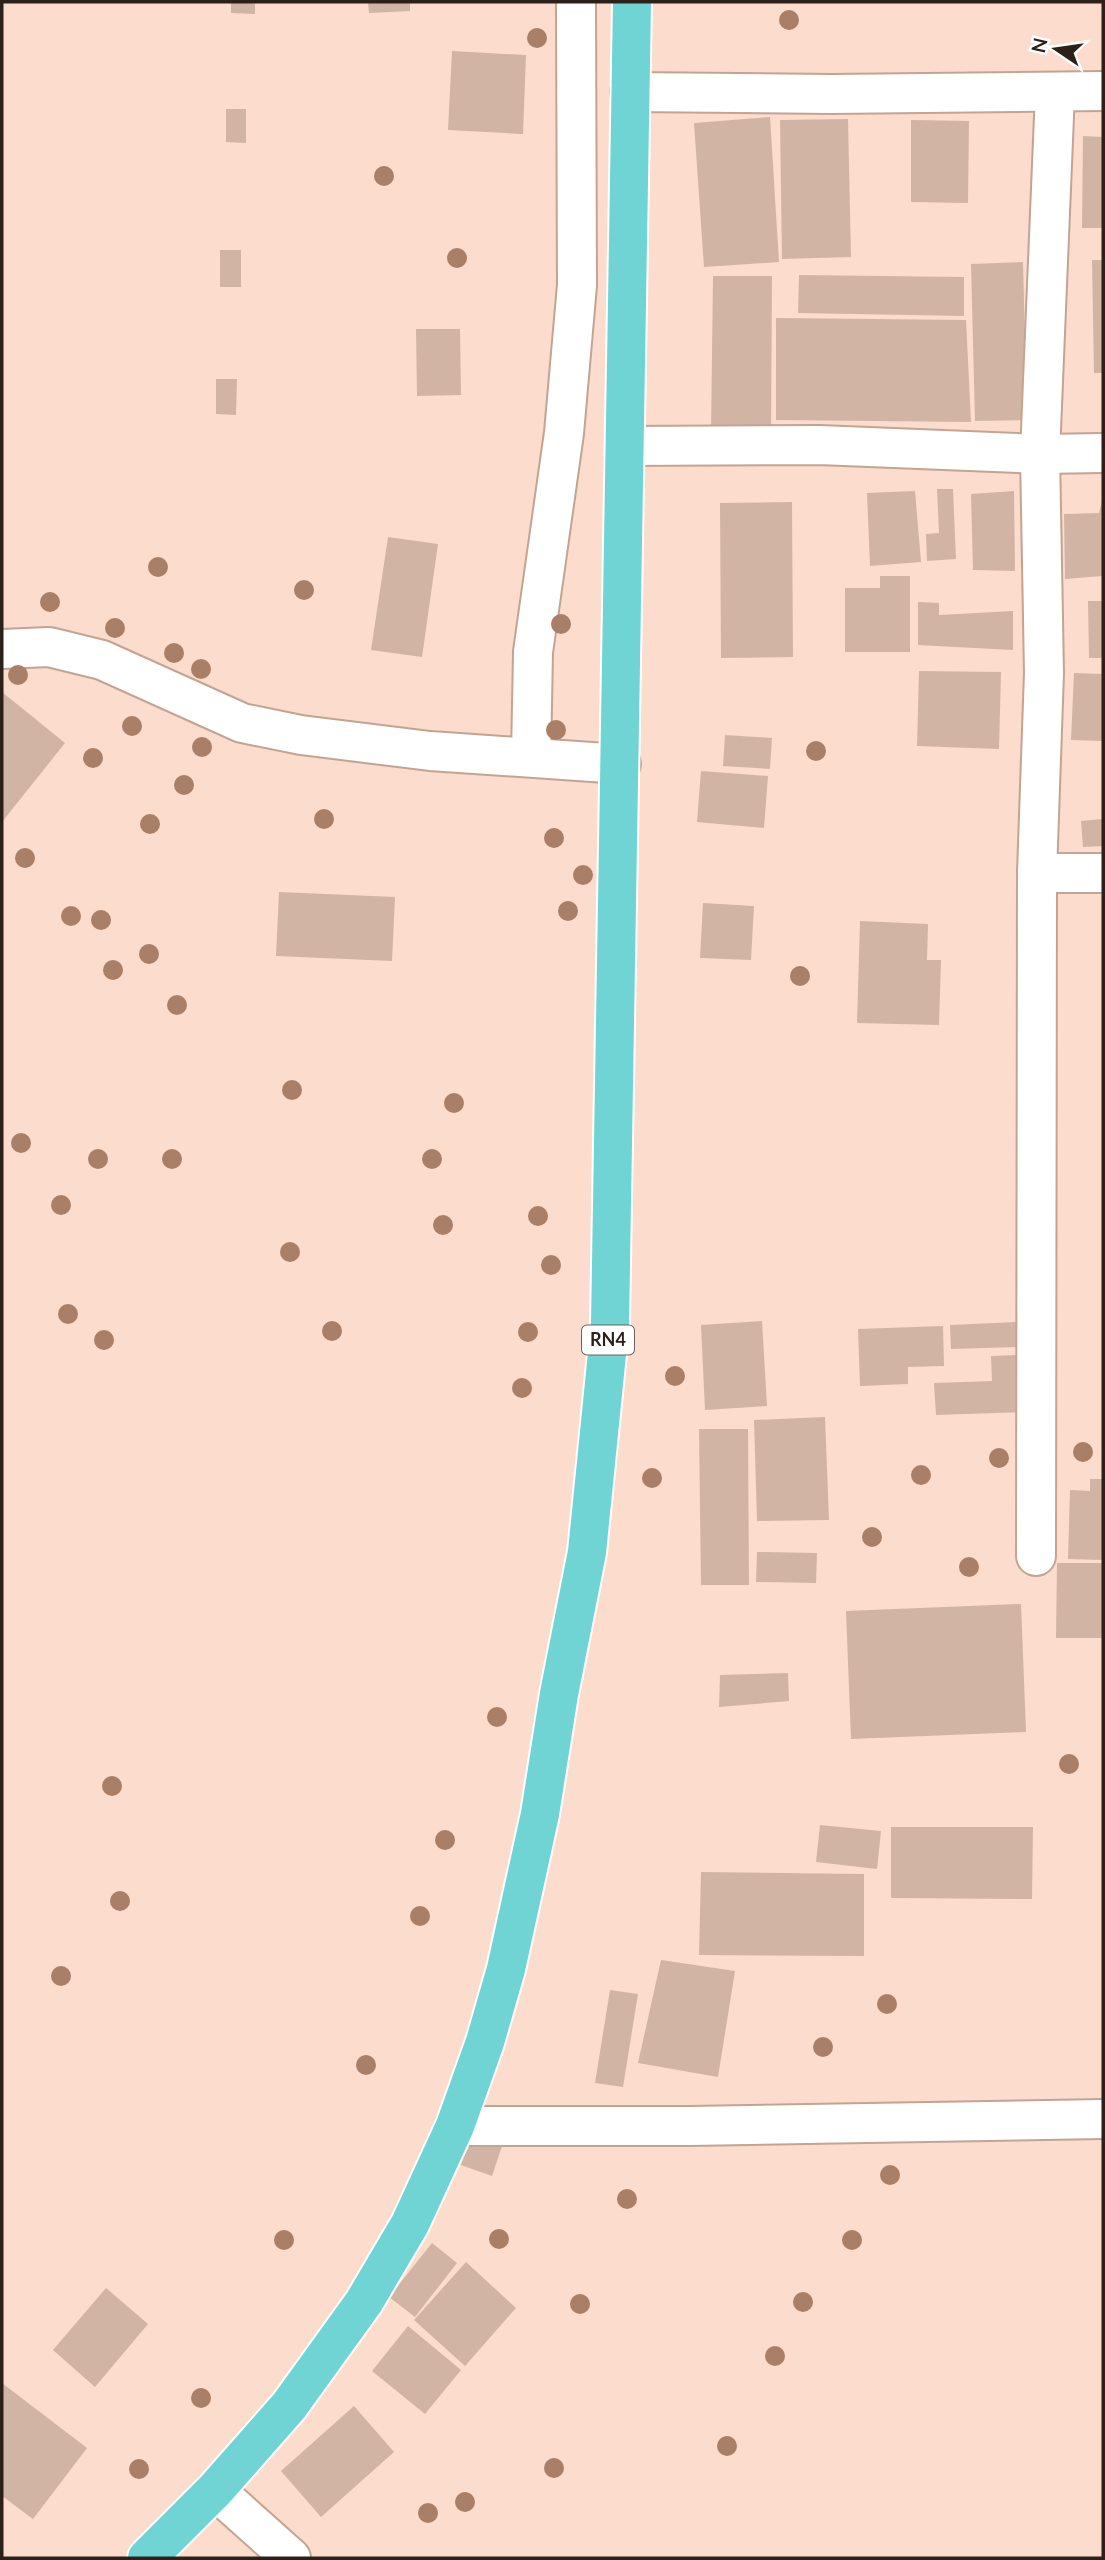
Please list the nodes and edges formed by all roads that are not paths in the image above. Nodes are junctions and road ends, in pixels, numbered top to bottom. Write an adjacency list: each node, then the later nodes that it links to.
1 (576, 2): 10 (street)
2 (632, 2): 4 (highway, RN4)
3 (1103, 91): 5 (street)
4 (631, 92): 5 (street); 6 (highway, RN4)
5 (1055, 92): 8 (street)
6 (625, 446): 8 (street); 11 (highway, RN4)
7 (1103, 453): 8 (street)
8 (1040, 454): 12 (street)
9 (2, 649): 10 (street)
10 (531, 757): 11 (street)
11 (621, 764): 16 (highway, RN4)
12 (1037, 873): 13 (street); 14 (street)
13 (1103, 873)
14 (1036, 1556)
15 (1103, 2119): 16 (street)
16 (455, 2126): 17 (highway, RN4)
17 (215, 2490): 18 (highway, RN4); 19 (street)
18 (146, 2558)
19 (291, 2558)

